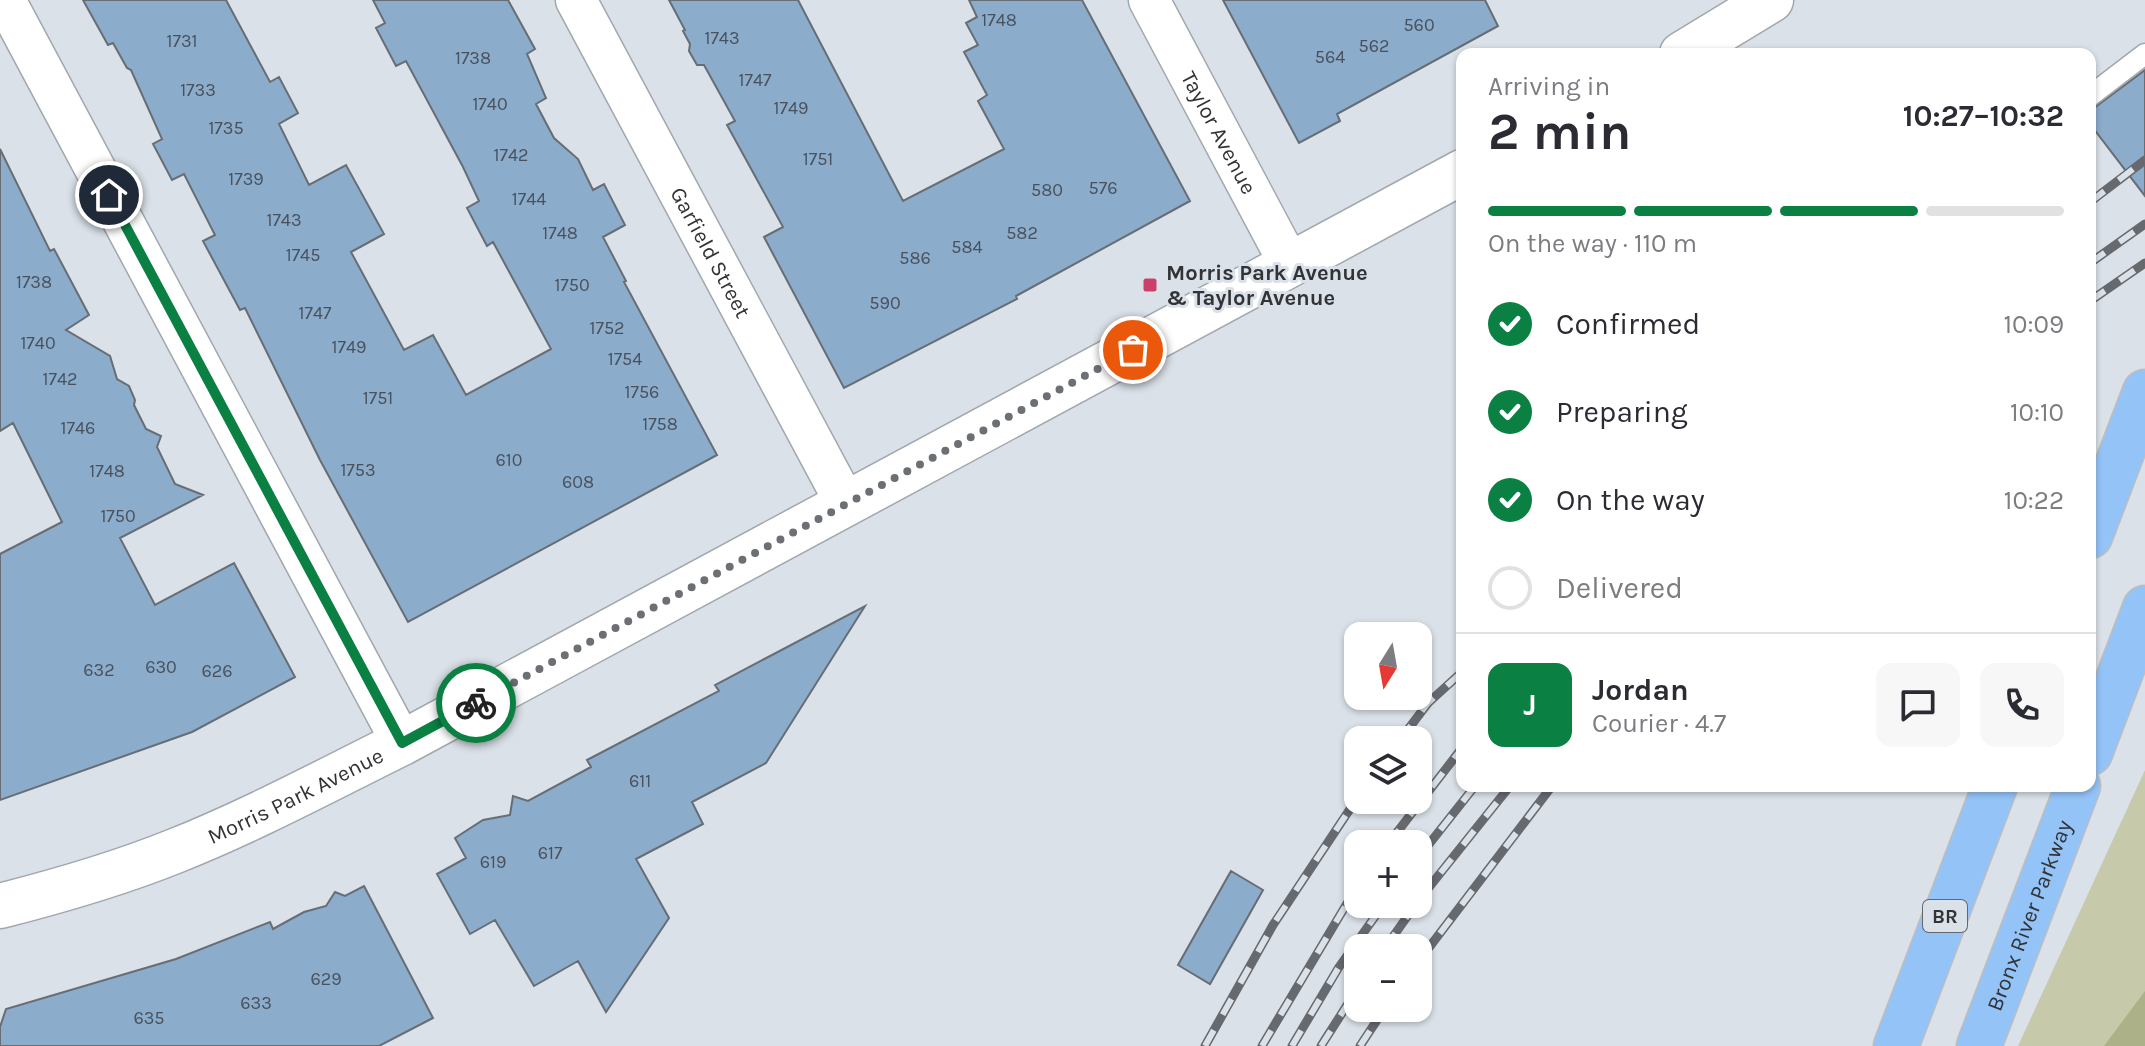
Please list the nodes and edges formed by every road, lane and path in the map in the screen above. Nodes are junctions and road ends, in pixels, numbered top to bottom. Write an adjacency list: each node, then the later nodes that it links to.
1 (5, 0): 15 (street)
2 (576, 0): 11 (street, Garfield Street)
3 (1149, 0): 9 (street, Taylor Avenue)
4 (1743, 7): 5 (main road)
5 (1690, 48)
6 (2145, 54): 7 (lane)
7 (2096, 91)
8 (1456, 175): 9 (main road, Morris Park Avenue)
9 (1290, 265): 11 (main road, Morris Park Avenue)
10 (2145, 392): 12 (highway)
11 (846, 504): 15 (main road, Morris Park Avenue)
12 (2096, 520)
13 (2145, 608): 14 (highway)
14 (2096, 737)
15 (402, 743): 18 (main road, Morris Park Avenue)
16 (1993, 792): 19 (highway, BR)
17 (2076, 792): 20 (highway, Bronx River Parkway)
18 (0, 906)
19 (1896, 1046)
20 (1979, 1046)

